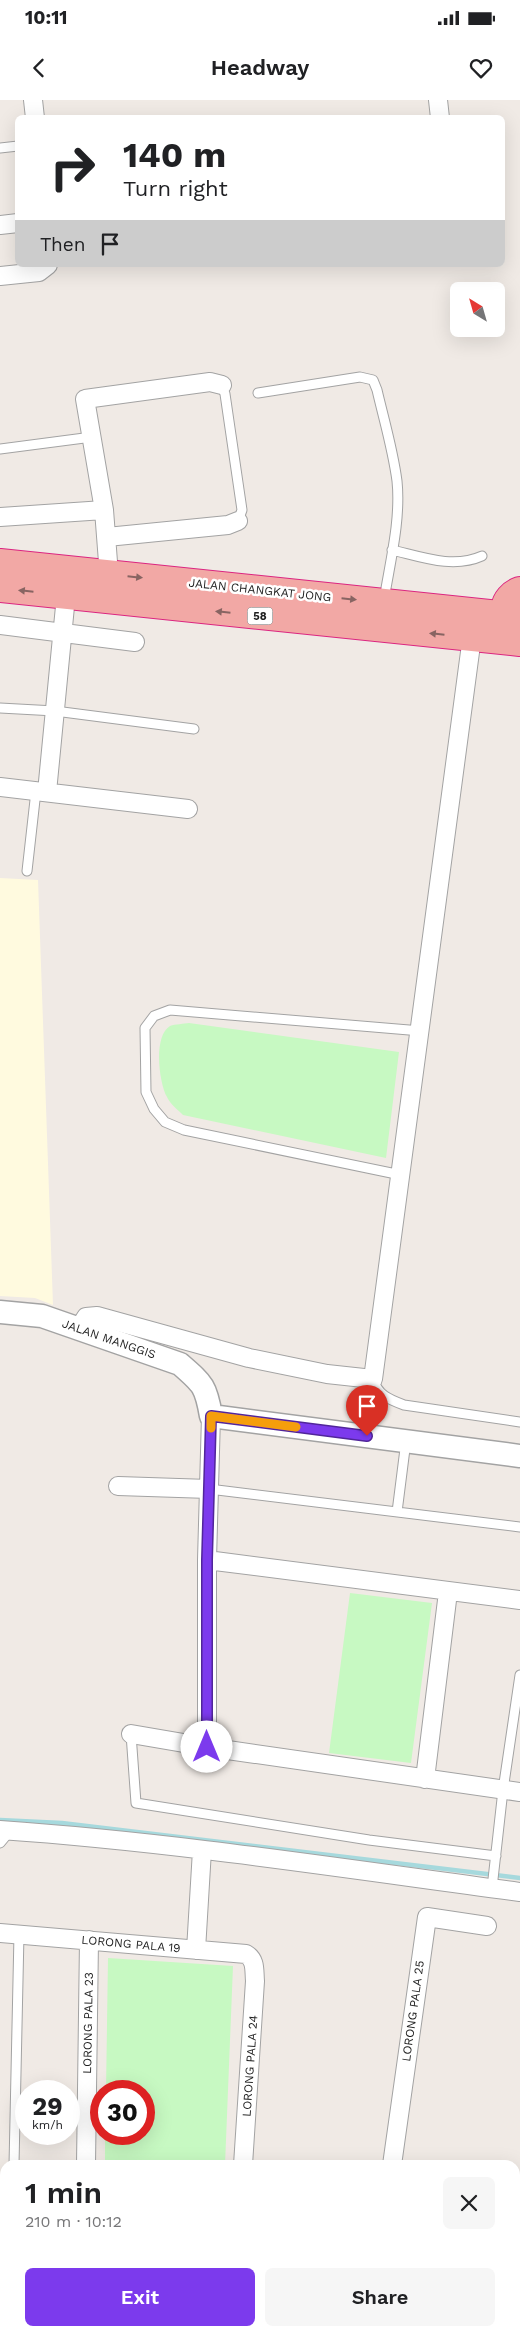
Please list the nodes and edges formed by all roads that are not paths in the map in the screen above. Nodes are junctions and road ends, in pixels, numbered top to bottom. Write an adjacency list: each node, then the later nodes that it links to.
1 (33, 100): 3 (street)
2 (438, 100): 4 (street)
3 (36, 115)
4 (440, 115)
5 (15, 146): 6 (lane)
6 (0, 148)
7 (15, 223): 8 (street)
8 (0, 225)
9 (45, 267): 10 (street)
10 (0, 276)
11 (222, 385): 13 (street); 17 (lane)
12 (258, 393): 19 (lane)
13 (92, 437): 14 (lane); 15 (street)
14 (0, 449)
15 (104, 510): 16 (street); 18 (street)
16 (0, 517)
17 (238, 520): 18 (street)
18 (107, 537): 22 (street)
19 (392, 550): 20 (lane); 26 (lane)
20 (482, 556)
21 (0, 562): 22 (highway, JALAN CHANGKAT JONG / 58)
22 (109, 574): 26 (highway, JALAN CHANGKAT JONG / 58, one-way to 26)
23 (0, 588): 25 (highway, JALAN CHANGKAT JONG / 58, one-way to 23)
24 (520, 591): 27 (highway)
25 (66, 596): 29 (street); 30 (highway, JALAN CHANGKAT JONG / 58, one-way to 25)
26 (383, 603): 27 (highway, JALAN CHANGKAT JONG / 58)
27 (515, 621)
28 (0, 625): 29 (street)
29 (63, 634): 31 (street); 34 (street)
30 (472, 637): 32 (highway, JALAN CHANGKAT JONG / 58); 40 (street)
31 (134, 642)
32 (520, 642)
33 (0, 708): 34 (lane)
34 (55, 711): 35 (lane); 37 (street)
35 (194, 729)
36 (0, 786): 37 (street)
37 (42, 792): 38 (street); 39 (lane)
38 (188, 809)
39 (27, 871)
40 (421, 1031): 41 (street); 41 (lane)
41 (401, 1174): 44 (street)
42 (0, 1312): 43 (street, JALAN MANGGIS)
43 (79, 1328): 44 (street); 45 (street, JALAN MANGGIS)
44 (373, 1379): 46 (lane)
45 (211, 1416): 47 (street); 50 (street)
46 (520, 1422)
47 (406, 1441): 48 (street); 51 (lane)
48 (520, 1456)
49 (118, 1486): 50 (street)
50 (209, 1489): 51 (lane); 53 (street)
51 (397, 1512): 52 (lane)
52 (520, 1527)
53 (207, 1560): 54 (street); 58 (street)
54 (448, 1592): 55 (street); 59 (street)
55 (520, 1600)
56 (520, 1675): 60 (lane)
57 (132, 1734): 58 (street); 63 (lane)
58 (207, 1747): 59 (street)
59 (425, 1779): 60 (street)
60 (511, 1791): 63 (lane)
61 (4, 1835): 62 (street)
62 (202, 1850): 64 (street); 70 (street)
63 (495, 1858): 64 (lane)
64 (492, 1886): 65 (street)
65 (520, 1892)
66 (487, 1926): 75 (street, LORONG PALA 25)
67 (0, 1932): 68 (street, LORONG PALA 19)
68 (19, 1934): 69 (street, LORONG PALA 19); 72 (lane)
69 (89, 1940): 70 (street, LORONG PALA 19); 73 (street, LORONG PALA 23)
70 (196, 1950): 71 (street, LORONG PALA 19)
71 (254, 1966): 74 (street, LORONG PALA 24)
72 (14, 2160)
73 (86, 2160)
74 (244, 2160)
75 (393, 2160)

